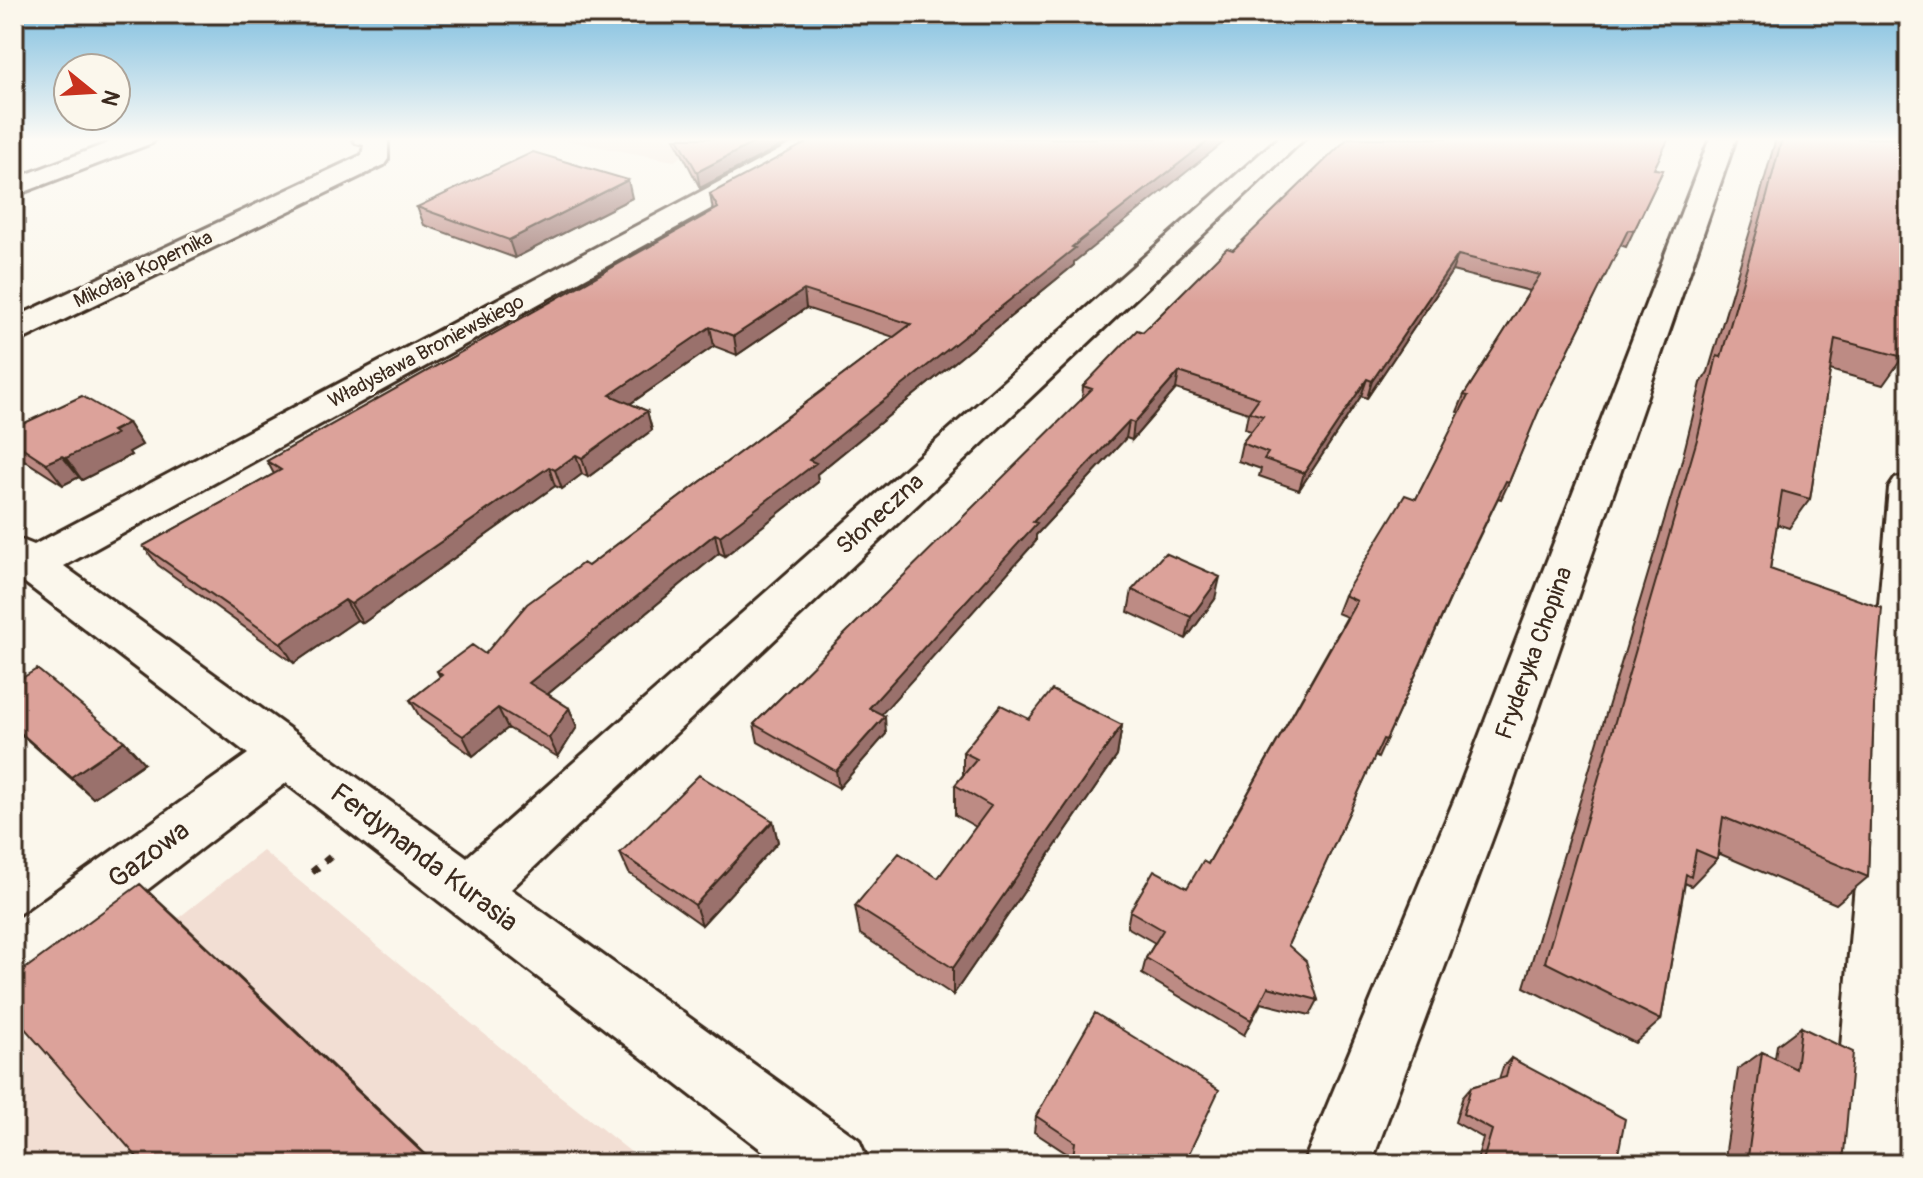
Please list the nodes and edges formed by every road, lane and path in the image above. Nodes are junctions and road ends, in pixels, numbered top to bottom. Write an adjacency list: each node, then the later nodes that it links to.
1 (304, 193): 5 (street, Mikołaja Kopernika)
2 (716, 193): 7 (street, Władysława Broniewskiego)
3 (1233, 193): 9 (street, Słoneczna)
4 (1703, 193): 12 (street, Fryderyka Chopina)
5 (14, 331)
6 (1909, 488): 13 (street)
7 (22, 558): 8 (street, Ferdynanda Kurasia)
8 (285, 755): 9 (street, Ferdynanda Kurasia); 10 (street, Gazowa)
9 (469, 892): 11 (street, Ferdynanda Kurasia)
10 (14, 956)
11 (835, 1164)
12 (1337, 1164)
13 (1865, 1164)

